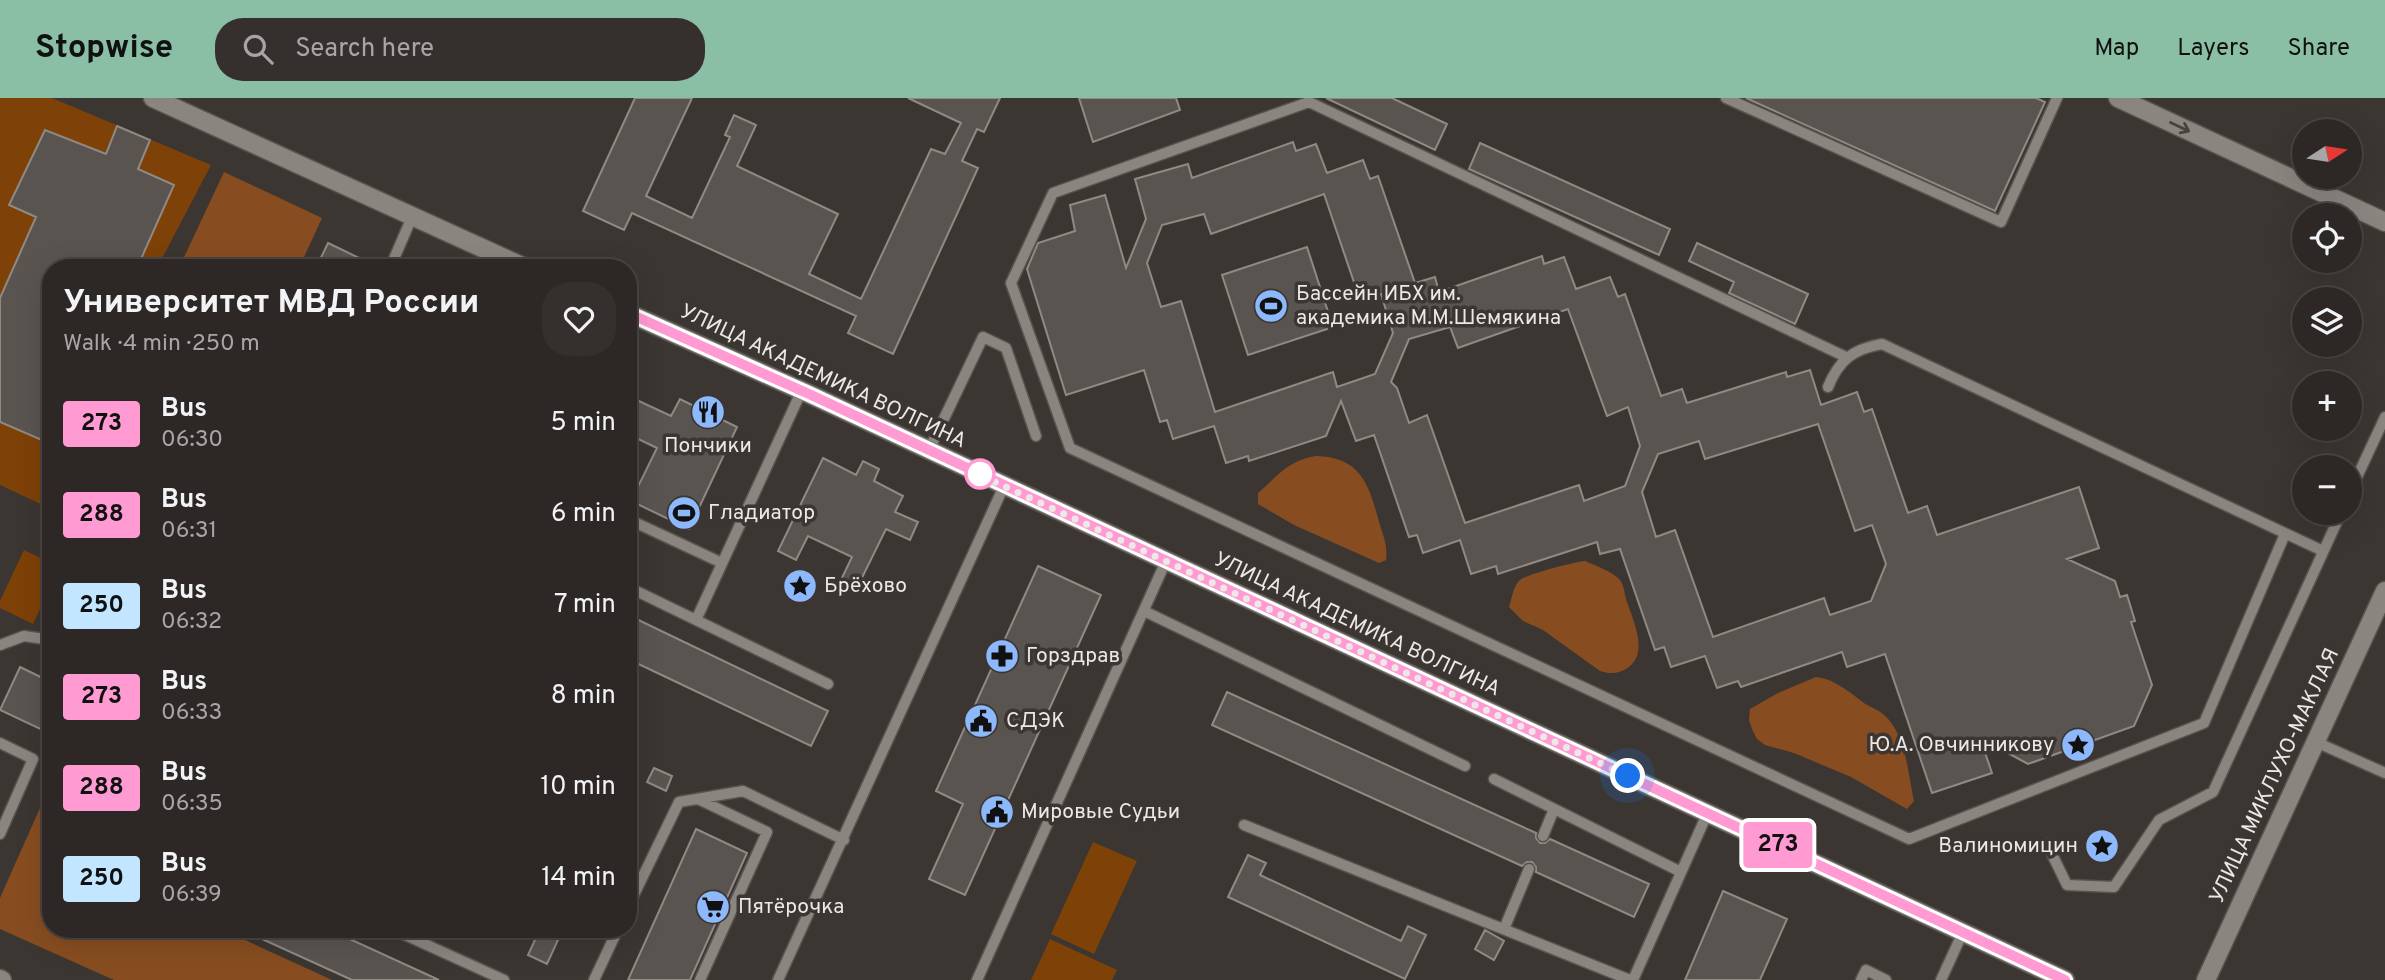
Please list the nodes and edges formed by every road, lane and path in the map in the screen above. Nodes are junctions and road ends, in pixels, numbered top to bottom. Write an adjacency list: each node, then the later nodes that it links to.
1 (153, 98): 5 (street)
2 (1726, 98): 3 (lane)
3 (2057, 98)
4 (2118, 98): 6 (street, one-way to 6)
5 (412, 217): 7 (lane); 8 (street)
6 (2385, 222)
7 (394, 259)
8 (506, 259)
9 (637, 317): 12 (street, УЛИЦА АКАДЕМИКА ВОЛГИНА)
10 (1846, 357): 11 (lane); 20 (lane); 20 (lane)
11 (1828, 387)
12 (802, 390): 15 (street, УЛИЦА АКАДЕМИКА ВОЛГИНА); 23 (lane)
13 (2385, 417): 16 (lane)
14 (1037, 436): 15 (lane)
15 (929, 450): 17 (street, УЛИЦА АКАДЕМИКА ВОЛГИНА)
16 (2362, 466)
17 (1004, 486): 22 (street, УЛИЦА АКАДЕМИКА ВОЛГИНА); 42 (lane)
18 (637, 523): 23 (lane)
19 (2335, 525): 21 (lane)
20 (2285, 534): 21 (lane)
21 (2323, 551): 43 (lane)
22 (1166, 561): 26 (lane); 38 (street, УЛИЦА АКАДЕМИКА ВОЛГИНА)
23 (722, 563): 27 (lane)
24 (637, 591): 27 (lane)
25 (2385, 591): 31 (street, УЛИЦА МИКЛУХО-МАКЛАЯ)
26 (1144, 611): 33 (lane); 55 (lane)
27 (696, 620): 30 (lane)
28 (42, 639): 29 (lane)
29 (0, 645)
30 (828, 684)
31 (2316, 742): 34 (lane); 61 (street, УЛИЦА МИКЛУХО-МАКЛАЯ)
32 (0, 743): 40 (lane)
33 (1465, 765)
34 (2385, 773)
35 (1493, 779): 37 (lane)
36 (698, 799): 42 (lane); 46 (lane); 53 (lane)
37 (1554, 809): 41 (lane); 45 (lane)
38 (1708, 813): 45 (lane); 48 (street, УЛИЦА АКАДЕМИКА ВОЛГИНА)
39 (1244, 825): 47 (lane)
40 (0, 834)
41 (1543, 836)
42 (844, 840): 54 (lane)
43 (2047, 844)
44 (1529, 869): 47 (lane)
45 (1681, 872): 56 (lane)
46 (637, 888)
47 (1504, 929): 56 (lane)
48 (1963, 932): 59 (lane); 60 (street, УЛИЦА АКАДЕМИКА ВОЛГИНА)
49 (412, 938): 51 (lane)
50 (614, 938): 52 (lane)
51 (504, 980)
52 (594, 980)
53 (699, 980)
54 (778, 980)
55 (977, 980)
56 (1632, 980)
57 (1861, 980): 58 (lane)
58 (1886, 980)
59 (1941, 980)
60 (2065, 980)
61 (2206, 980)

